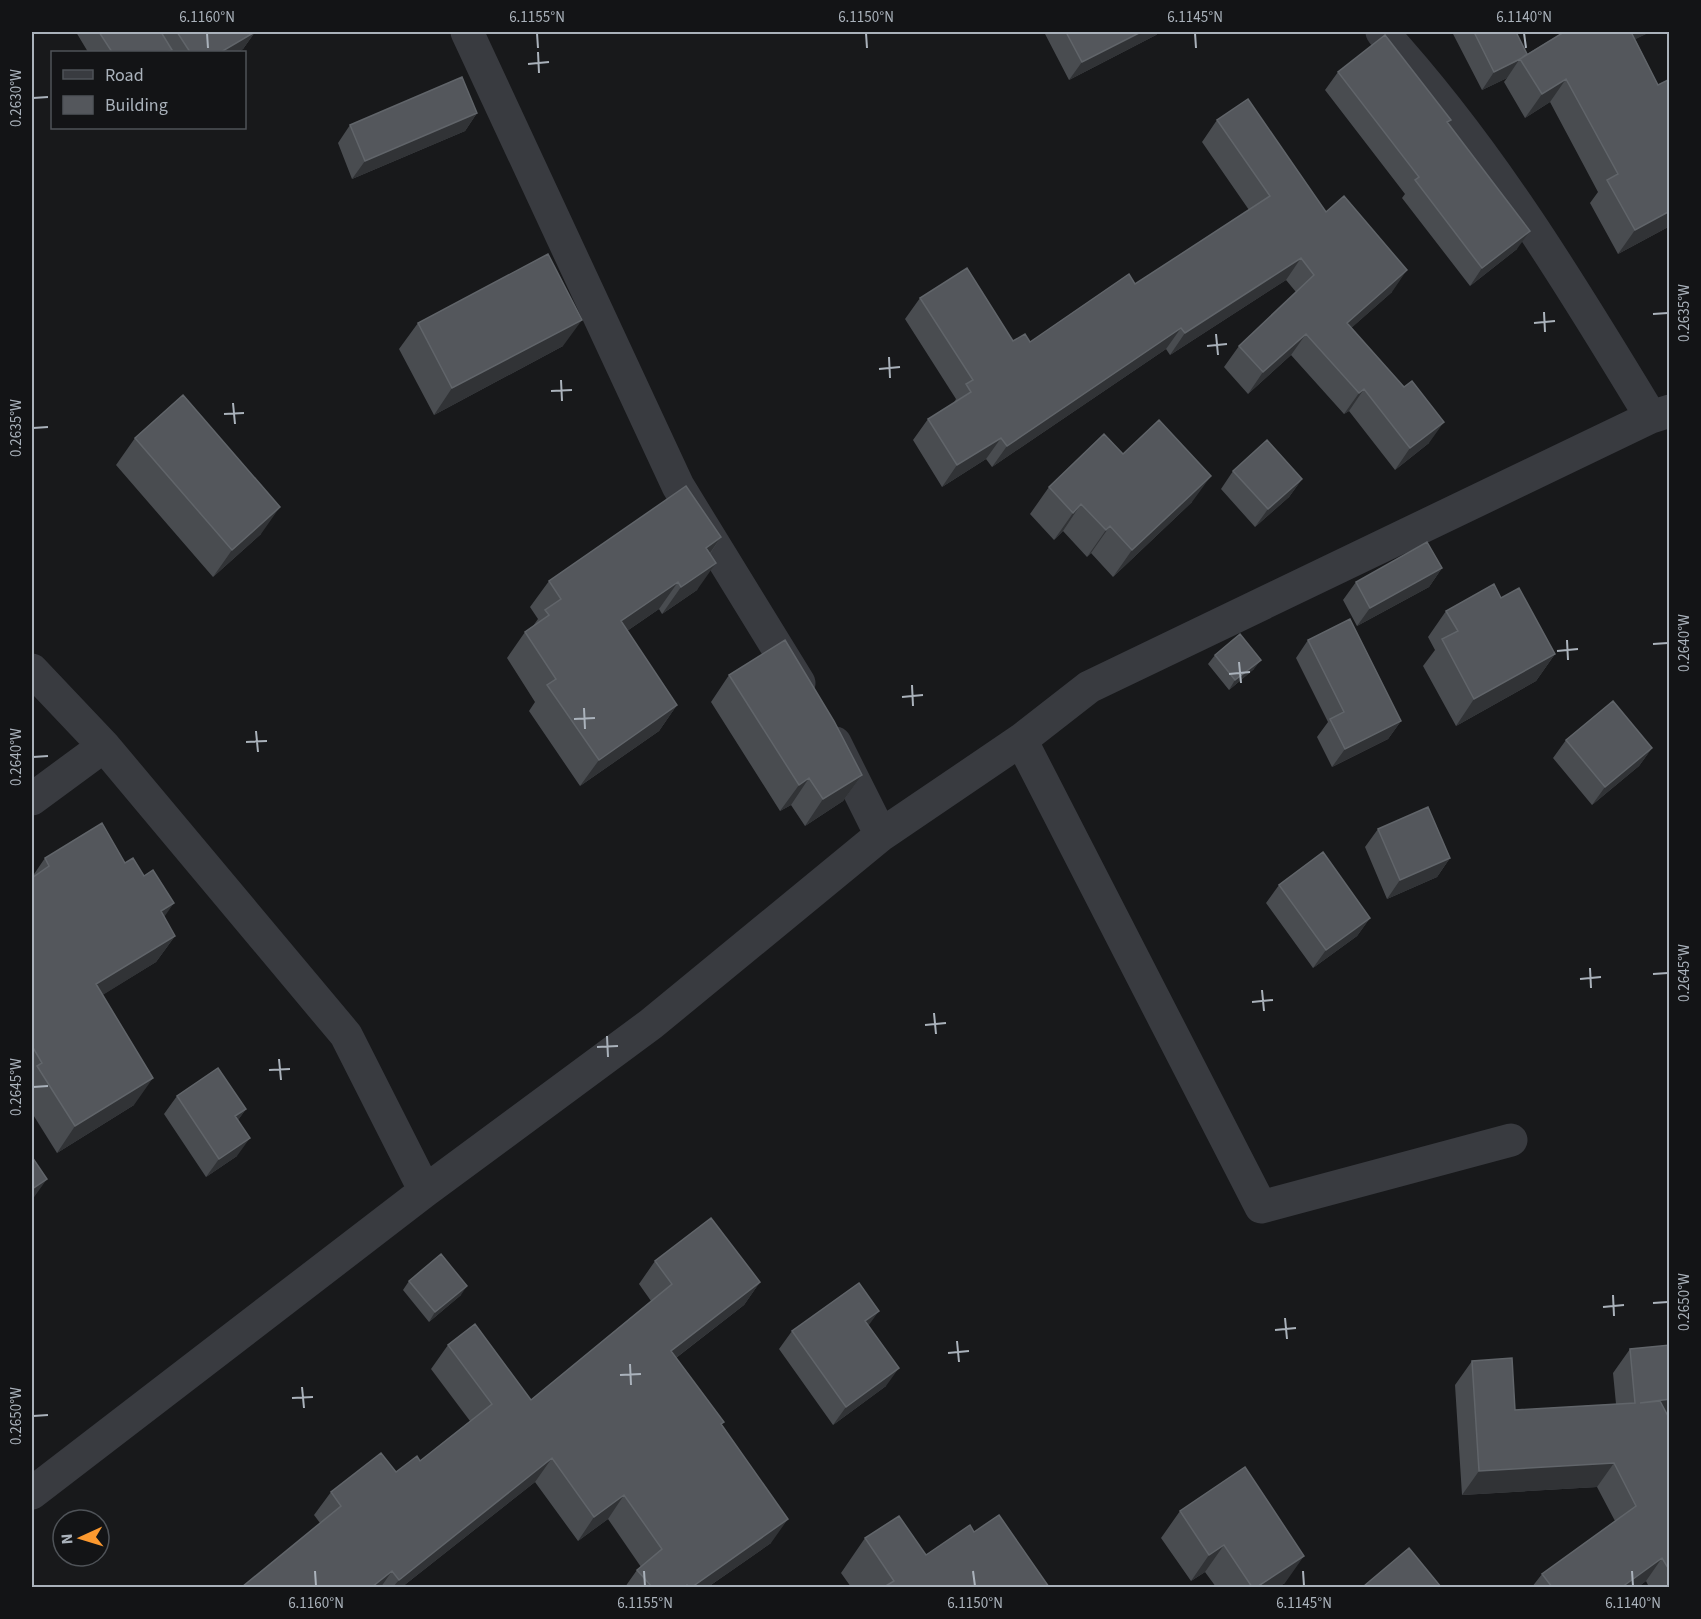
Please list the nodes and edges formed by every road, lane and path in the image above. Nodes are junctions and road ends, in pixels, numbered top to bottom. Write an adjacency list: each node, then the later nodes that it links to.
1 (467, 32): 8 (street)
2 (1383, 32): 3 (street)
3 (1660, 414): 5 (street)
4 (32, 670): 6 (street)
5 (1021, 740): 8 (street); 9 (street)
6 (104, 746): 7 (street); 10 (street)
7 (32, 799)
8 (881, 835): 10 (street)
9 (1511, 1140)
10 (425, 1191): 11 (street)
11 (32, 1493)

